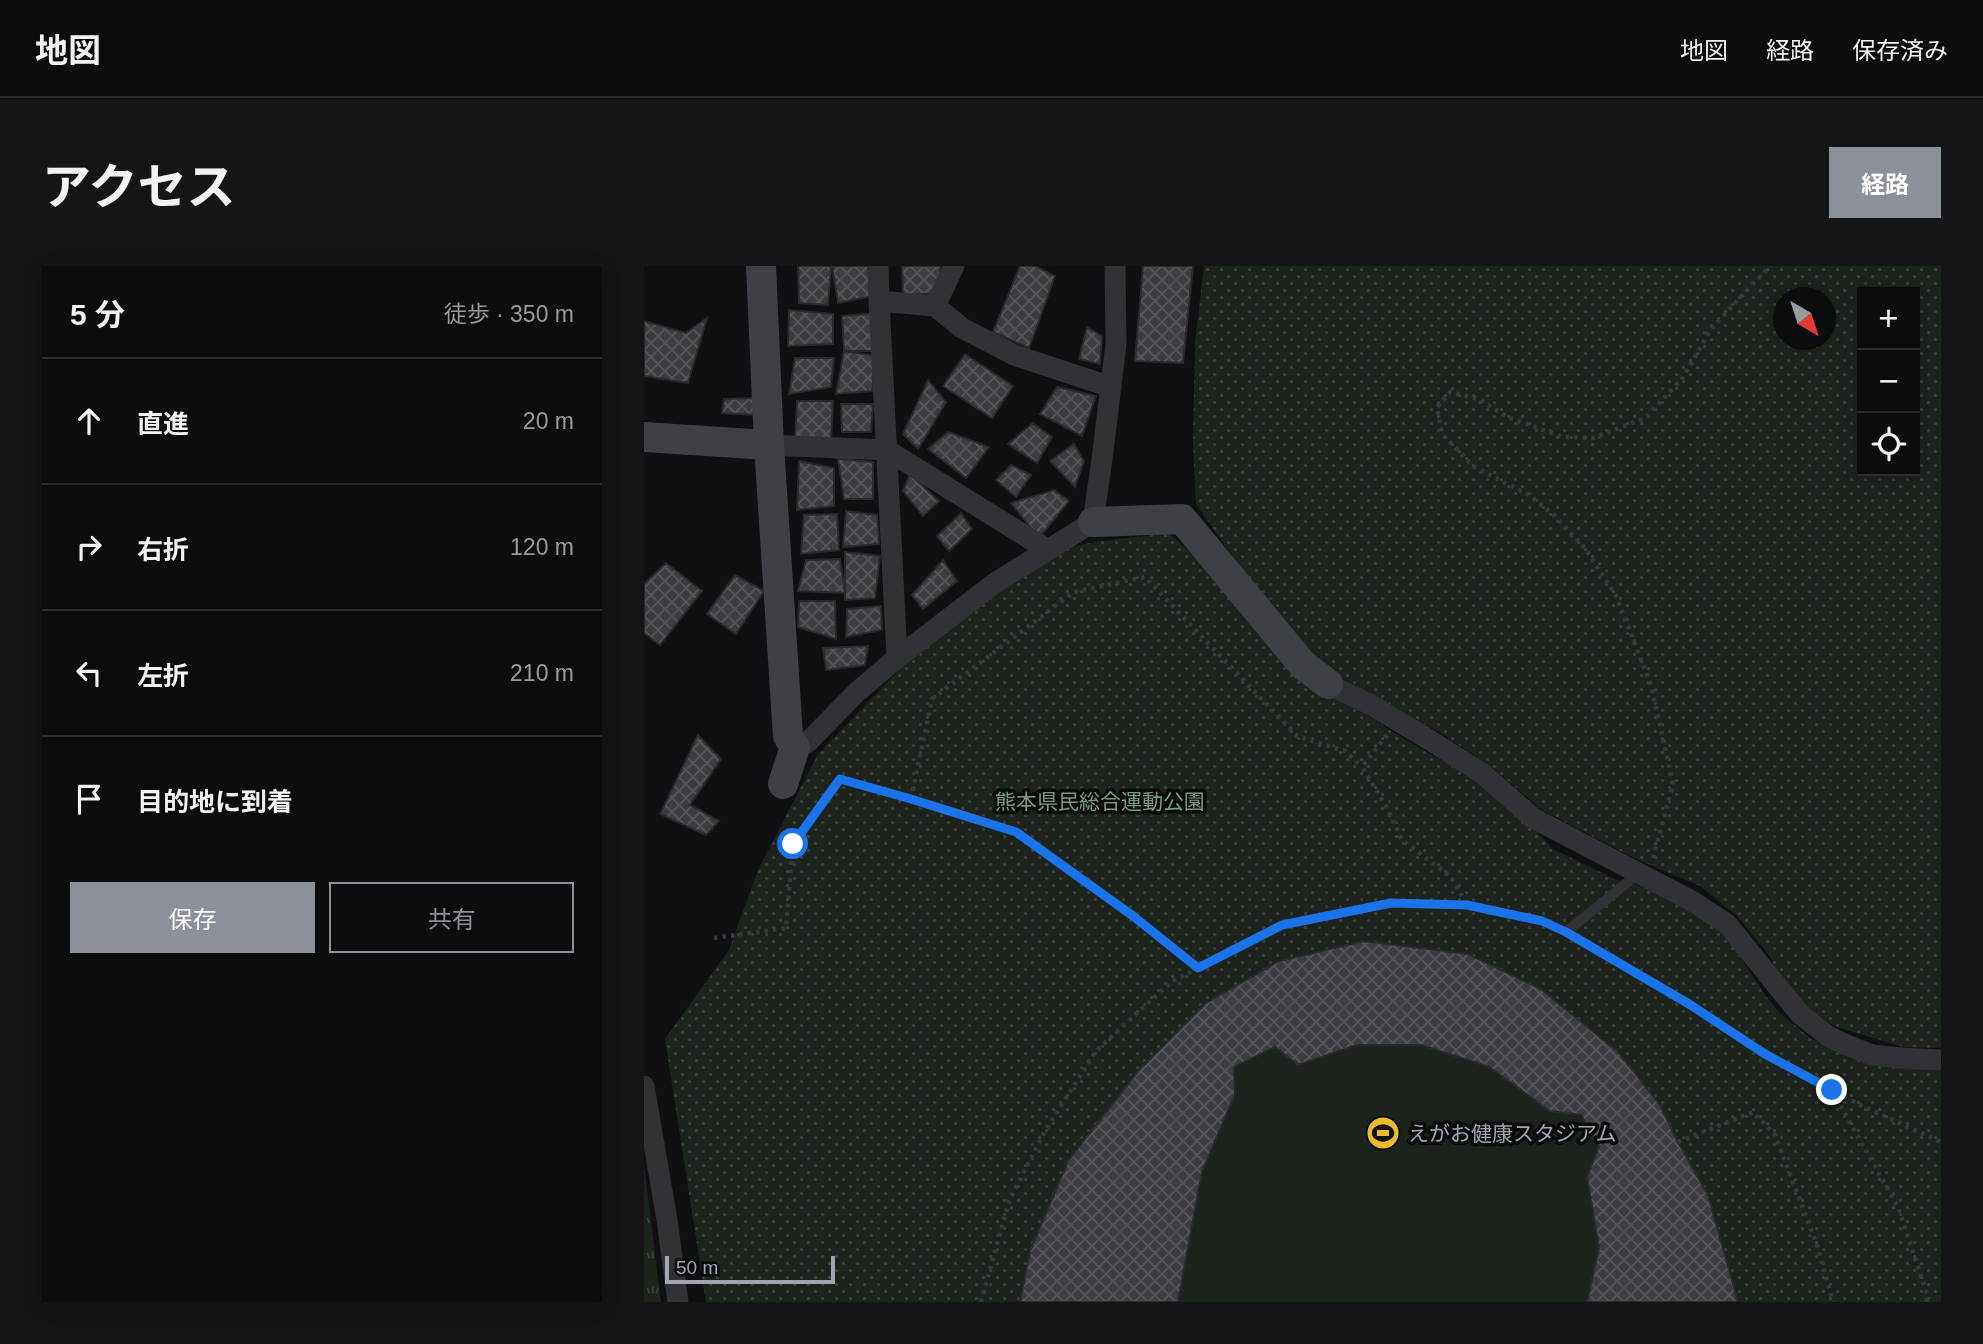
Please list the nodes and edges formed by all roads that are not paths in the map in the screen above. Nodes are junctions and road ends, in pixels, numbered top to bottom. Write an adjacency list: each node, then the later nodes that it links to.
1 (761, 266): 9 (street)
2 (878, 266): 5 (street)
3 (954, 266): 6 (street)
4 (1115, 266): 7 (street)
5 (879, 301): 6 (street); 10 (street)
6 (935, 306): 7 (street)
7 (1111, 387): 11 (street)
8 (644, 437): 9 (street)
9 (769, 444): 10 (street); 15 (street)
10 (887, 450): 12 (street); 13 (street)
11 (1093, 522): 12 (street); 14 (street)
12 (1048, 550): 13 (street)
13 (897, 658): 15 (street)
14 (1328, 684): 17 (street)
15 (794, 747): 16 (street)
16 (783, 784)
17 (1645, 869): 18 (lane); 19 (street)
18 (1566, 932)
19 (1941, 1060)
20 (644, 1086): 21 (street)
21 (678, 1302)

